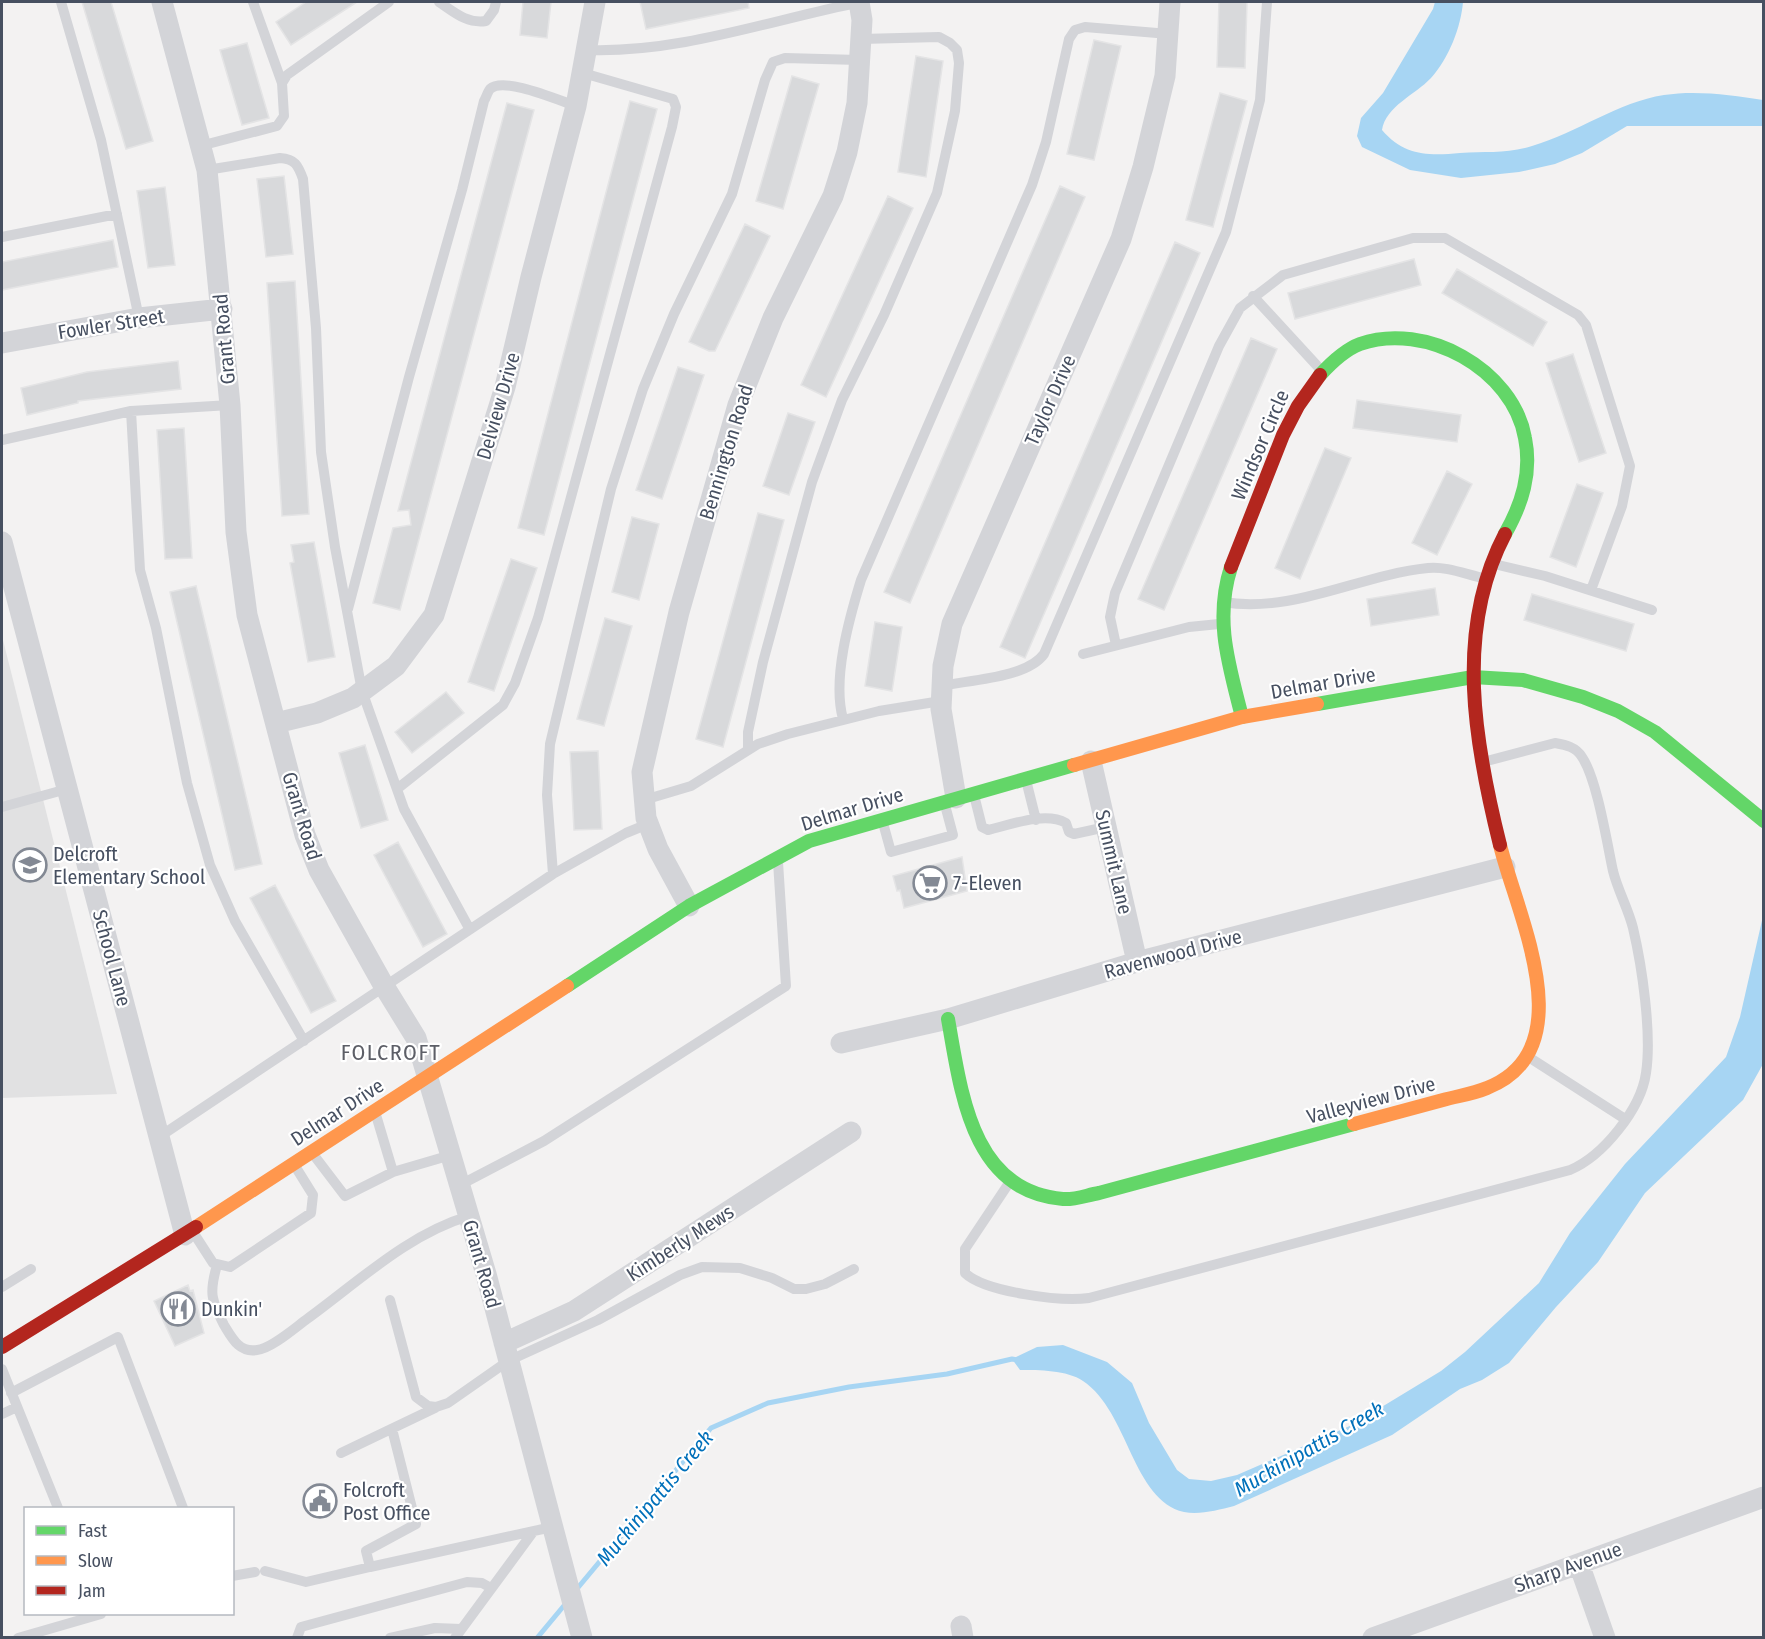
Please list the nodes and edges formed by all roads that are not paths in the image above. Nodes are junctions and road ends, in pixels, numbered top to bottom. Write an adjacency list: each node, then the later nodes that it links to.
1 (61, 2): 20 (lane)
2 (253, 2): 16 (lane)
3 (389, 2): 16 (lane)
4 (439, 2): 5 (lane)
5 (496, 2)
6 (595, 2): 13 (street, Delview Drive)
7 (862, 2): 12 (street, Bennington Road); 13 (lane)
8 (1170, 2): 11 (street, Taylor Drive)
9 (1268, 2): 42 (lane)
10 (166, 3): 18 (street, Grant Road)
11 (1168, 34): 42 (street, Taylor Drive); 44 (lane)
12 (861, 39): 14 (street, Bennington Road); 46 (lane)
13 (588, 50): 15 (street, Delview Drive)
14 (860, 60): 53 (street, Bennington Road); 62 (lane)
15 (583, 73): 17 (street, Delview Drive); 51 (lane)
16 (282, 83): 18 (lane)
17 (576, 106): 36 (lane); 41 (street, Delview Drive)
18 (200, 147): 19 (street, Grant Road)
19 (207, 170): 23 (street, Grant Road); 36 (lane)
20 (117, 214): 21 (lane); 24 (lane)
21 (2, 237)
22 (1253, 296): 26 (lane); 33 (lane); 38 (lane)
23 (222, 309): 24 (street, Fowler Street); 27 (street, Grant Road)
24 (139, 318): 25 (street, Fowler Street)
25 (2, 343)
26 (1321, 370): 31 (street, Windsor Circle); 34 (street, Windsor Circle)
27 (230, 405): 28 (lane); 45 (street, Grant Road)
28 (131, 411): 29 (lane); 68 (lane)
29 (2, 440)
30 (2, 542): 50 (street, School Lane)
31 (1491, 563): 32 (street, Windsor Circle); 33 (lane)
32 (1487, 579): 34 (lane); 40 (street, Windsor Circle)
33 (1591, 590): 35 (lane)
34 (1223, 602): 37 (street, Windsor Circle)
35 (1652, 610)
36 (348, 611): 41 (lane)
37 (1222, 624): 38 (lane); 43 (street, Windsor Circle)
38 (1116, 645): 39 (lane)
39 (1083, 654)
40 (1473, 677): 43 (street, Delmar Drive); 48 (street, Valleyview Drive); 57 (street, Delmar Drive)
41 (362, 691): 45 (street, Delview Drive); 51 (lane)
42 (940, 694): 44 (lane); 52 (street, Taylor Drive)
43 (1242, 717): 47 (street, Delmar Drive)
44 (843, 719): 46 (lane)
45 (276, 723): 66 (street, Grant Road)
46 (748, 750): 53 (lane)
47 (1091, 761): 49 (street, Delmar Drive); 59 (street, Summit Lane)
48 (1483, 762): 61 (street, Valleyview Drive); 73 (lane)
49 (1026, 779): 52 (street, Delmar Drive); 56 (lane)
50 (67, 789): 54 (lane); 75 (street, School Lane)
51 (397, 789): 64 (lane)
52 (958, 797): 55 (street, Delmar Drive); 55 (lane); 56 (lane)
53 (644, 800): 58 (street, Bennington Road)
54 (2, 807)
55 (882, 820): 60 (street, Delmar Drive)
56 (1036, 820): 59 (lane)
57 (1764, 821)
58 (648, 824): 62 (lane); 63 (street, Bennington Road)
59 (1106, 826): 65 (street, Summit Lane)
60 (777, 858): 63 (street, Delmar Drive); 81 (lane)
61 (1505, 867): 65 (street, Ravenwood Drive); 70 (street, Valleyview Drive)
62 (553, 874): 64 (lane)
63 (689, 906): 71 (street, Delmar Drive)
64 (469, 928): 66 (lane)
65 (1137, 962): 67 (street, Ravenwood Drive)
66 (384, 986): 68 (lane); 71 (street, Grant Road)
67 (948, 1019): 69 (street, Ravenwood Drive); 80 (street, Valleyview Drive)
68 (304, 1041): 75 (lane)
69 (841, 1043)
70 (1526, 1055): 73 (lane); 80 (street, Valleyview Drive)
71 (428, 1076): 72 (street, Delmar Drive); 77 (street, Grant Road)
72 (375, 1111): 76 (street, Delmar Drive); 79 (lane)
73 (1625, 1119): 80 (lane)
74 (851, 1132): 90 (street, Kimberly Mews)
75 (159, 1137): 83 (street, School Lane)
76 (311, 1152): 78 (street, Delmar Drive); 79 (lane)
77 (451, 1155): 79 (lane); 81 (street, Grant Road)
78 (294, 1164): 83 (street, Delmar Drive); 84 (lane)
79 (393, 1172)
80 (1010, 1180)
81 (460, 1185): 82 (street, Grant Road)
82 (469, 1216): 84 (lane); 90 (street, Grant Road)
83 (188, 1232): 84 (lane); 89 (street, Delmar Drive)
84 (217, 1264)
85 (31, 1269): 87 (lane)
86 (854, 1269): 90 (lane)
87 (2, 1287)
88 (390, 1299): 94 (lane)
89 (2, 1347)
90 (506, 1352): 94 (lane); 101 (street, Grant Road)
91 (2, 1370): 92 (lane)
92 (11, 1393): 93 (lane); 100 (lane)
93 (17, 1407): 95 (lane); 99 (lane)
94 (436, 1407): 96 (lane)
95 (2, 1414)
96 (392, 1429): 97 (lane); 103 (lane)
97 (341, 1453)
98 (1764, 1497): 102 (street, Sharp Avenue)
99 (57, 1507)
100 (182, 1507)
101 (542, 1530): 103 (lane); 105 (lane); 111 (street, Grant Road)
102 (1579, 1564): 112 (street, Sharp Avenue); 113 (street)
103 (370, 1567): 104 (lane)
104 (234, 1576)
105 (491, 1588): 107 (lane); 109 (lane)
106 (98, 1615): 108 (lane)
107 (458, 1633): 110 (lane)
108 (18, 1638)
109 (297, 1638)
110 (390, 1638)
111 (582, 1638)
112 (1373, 1638)
113 (1605, 1638)

